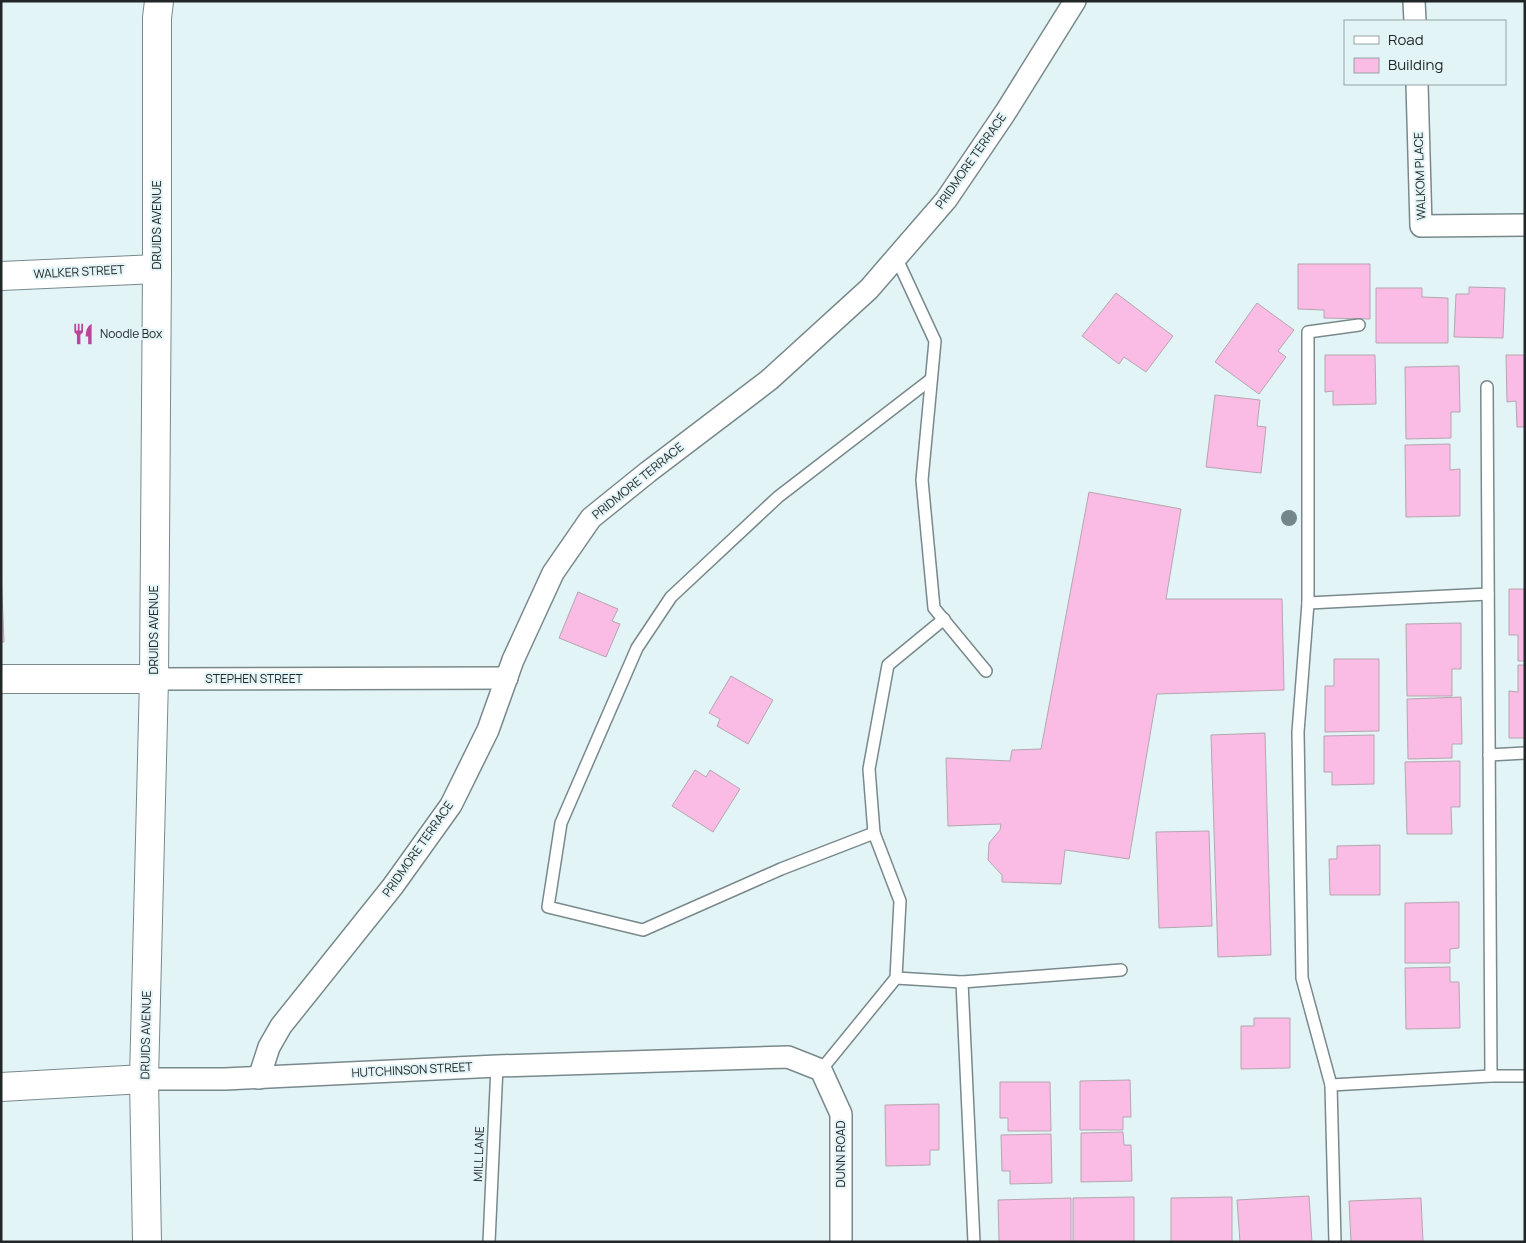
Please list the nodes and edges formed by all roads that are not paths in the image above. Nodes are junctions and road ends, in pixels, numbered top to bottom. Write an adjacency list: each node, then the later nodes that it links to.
1 (1075, 1): 7 (street, PRIDMORE TERRACE)
2 (1414, 1): 4 (street)
3 (156, 7): 8 (street, DRUIDS AVENUE)
4 (1414, 20)
5 (1416, 85): 6 (street, WALKOM PLACE)
6 (1525, 225)
7 (896, 257): 11 (lane); 17 (street, PRIDMORE TERRACE)
8 (157, 269): 9 (street, WALKER STREET); 19 (street, DRUIDS AVENUE)
9 (1, 276)
10 (1359, 325): 14 (lane)
11 (930, 380): 15 (lane); 22 (lane)
12 (1487, 387): 13 (lane)
13 (1488, 594): 14 (lane); 21 (lane)
14 (1308, 603): 32 (lane)
15 (944, 619): 16 (lane); 22 (lane)
16 (986, 670)
17 (507, 678): 19 (street, STEPHEN STREET); 30 (street, PRIDMORE TERRACE)
18 (1, 679): 19 (street, STEPHEN STREET)
19 (154, 679): 31 (street, DRUIDS AVENUE)
20 (1525, 753): 21 (lane)
21 (1490, 755): 28 (lane)
22 (874, 833): 24 (lane)
23 (1121, 970): 25 (lane)
24 (896, 978): 25 (lane); 27 (lane)
25 (962, 982): 37 (lane)
26 (497, 1066): 27 (street, HUTCHINSON STREET); 30 (street, HUTCHINSON STREET); 35 (lane, MILL LANE)
27 (821, 1070): 36 (street, DUNN ROAD)
28 (1492, 1076): 29 (lane); 32 (lane)
29 (1525, 1076)
30 (259, 1078): 31 (street, HUTCHINSON STREET)
31 (144, 1079): 33 (street, HUTCHINSON STREET); 34 (street, DRUIDS AVENUE)
32 (1331, 1085): 38 (lane)
33 (1, 1087)
34 (147, 1242)
35 (489, 1242)
36 (841, 1242)
37 (974, 1242)
38 (1335, 1242)

